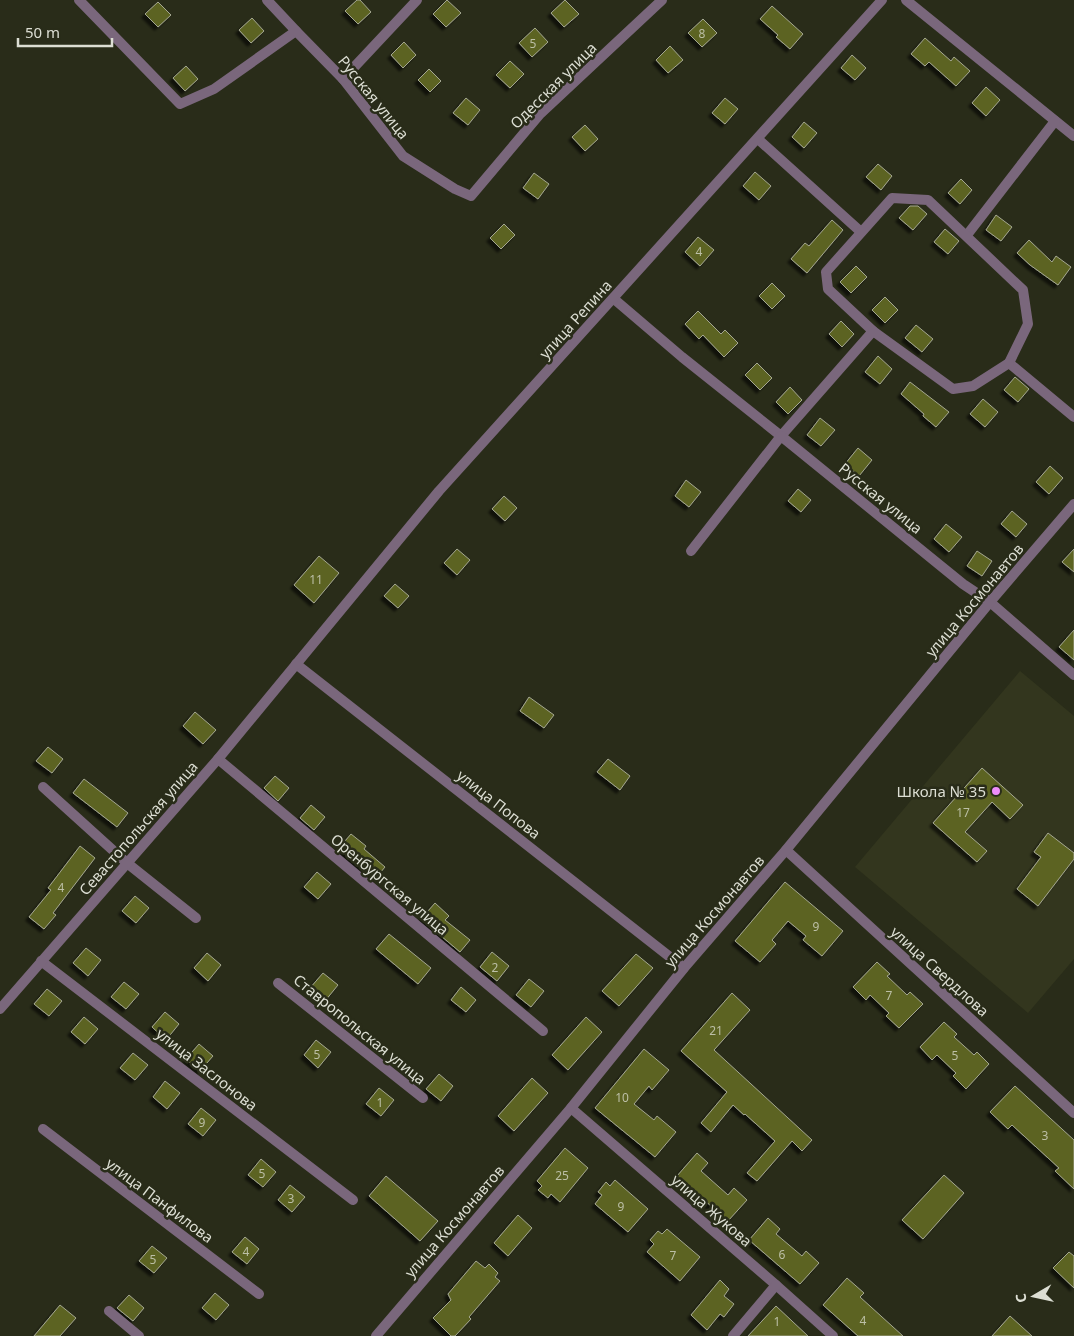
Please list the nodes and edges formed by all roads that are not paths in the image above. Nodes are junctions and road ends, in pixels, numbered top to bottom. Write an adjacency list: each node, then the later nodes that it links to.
1 (79, 0): 7 (street)
2 (267, 0): 7 (street, Русская улица)
3 (417, 0): 8 (street)
4 (662, 0): 12 (street, Одесская улица)
5 (882, 0): 11 (street, улица Репина)
6 (906, 0): 9 (street)
7 (296, 31): 8 (street, Русская улица)
8 (343, 79): 12 (street, Русская улица)
9 (1055, 120): 10 (street); 14 (street)
10 (1074, 136)
11 (758, 138): 13 (street); 15 (street, улица Репина)
12 (471, 196)
13 (862, 232): 14 (street); 16 (street)
14 (967, 236): 17 (street)
15 (614, 299): 19 (street, Русская улица); 23 (street, улица Репина)
16 (873, 331): 17 (street); 19 (street)
17 (1009, 363): 18 (street)
18 (1074, 417)
19 (781, 436): 21 (street); 22 (street, Русская улица)
20 (1074, 504): 22 (street, улица Космонавтов)
21 (691, 551)
22 (990, 602): 24 (street, Русская улица); 27 (street, улица Космонавтов)
23 (296, 664): 25 (street, Севастопольская улица); 31 (street, улица Попова)
24 (1074, 675)
25 (218, 760): 28 (street, Севастопольская улица); 34 (street, Оренбургская улица)
26 (43, 787): 28 (street)
27 (786, 850): 31 (street, улица Космонавтов); 37 (street, улица Свердлова)
28 (127, 864): 29 (street); 30 (street, Севастопольская улица)
29 (196, 918)
30 (42, 961): 33 (street, Севастопольская улица); 39 (street, улица Заслонова)
31 (684, 968): 36 (street, улица Космонавтов)
32 (278, 983): 35 (street, Ставропольская улица)
33 (0, 1009)
34 (543, 1031)
35 (423, 1098)
36 (571, 1108): 40 (street, улица Жукова); 44 (street, улица Космонавтов)
37 (1074, 1113)
38 (43, 1129): 41 (street, улица Панфилова)
39 (353, 1200)
40 (776, 1285): 45 (street); 46 (street, улица Жукова)
41 (260, 1294)
42 (110, 1311): 43 (street)
43 (139, 1336)
44 (376, 1336)
45 (733, 1336)
46 (833, 1336)

